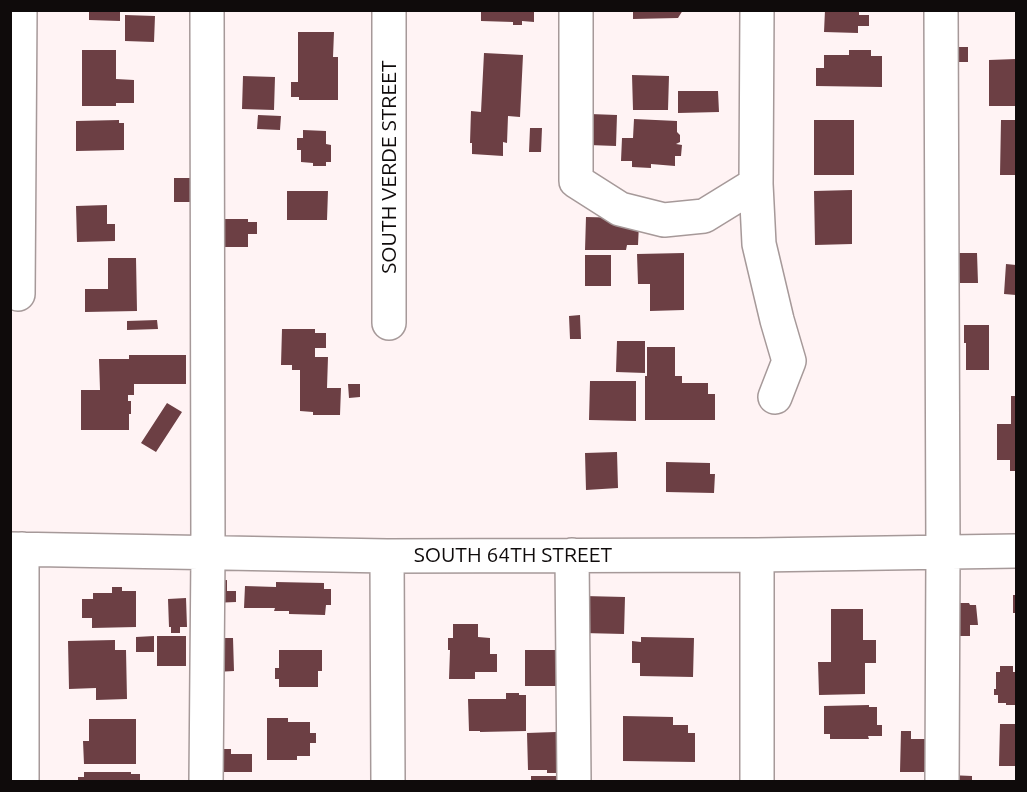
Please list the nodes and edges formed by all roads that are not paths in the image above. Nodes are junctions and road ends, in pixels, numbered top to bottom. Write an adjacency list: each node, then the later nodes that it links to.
1 (20, 10): 8 (street)
2 (207, 10): 14 (street)
3 (389, 10): 9 (street, SOUTH VERDE STREET)
4 (576, 10): 7 (street)
5 (757, 10): 7 (street)
6 (941, 10): 13 (street)
7 (756, 184): 10 (street)
8 (18, 294)
9 (389, 322)
10 (776, 397)
11 (16, 549): 14 (street, SOUTH 64TH STREET); 18 (street)
12 (1017, 551): 13 (street, SOUTH 64TH STREET)
13 (943, 552): 16 (street, SOUTH 64TH STREET); 23 (street)
14 (208, 553): 17 (street, SOUTH 64TH STREET); 19 (street)
15 (572, 555): 16 (street, SOUTH 64TH STREET); 17 (street, SOUTH 64TH STREET); 21 (street)
16 (757, 555): 22 (street)
17 (387, 556): 20 (street)
18 (22, 782)
19 (206, 782)
20 (388, 782)
21 (574, 782)
22 (757, 782)
23 (942, 782)

